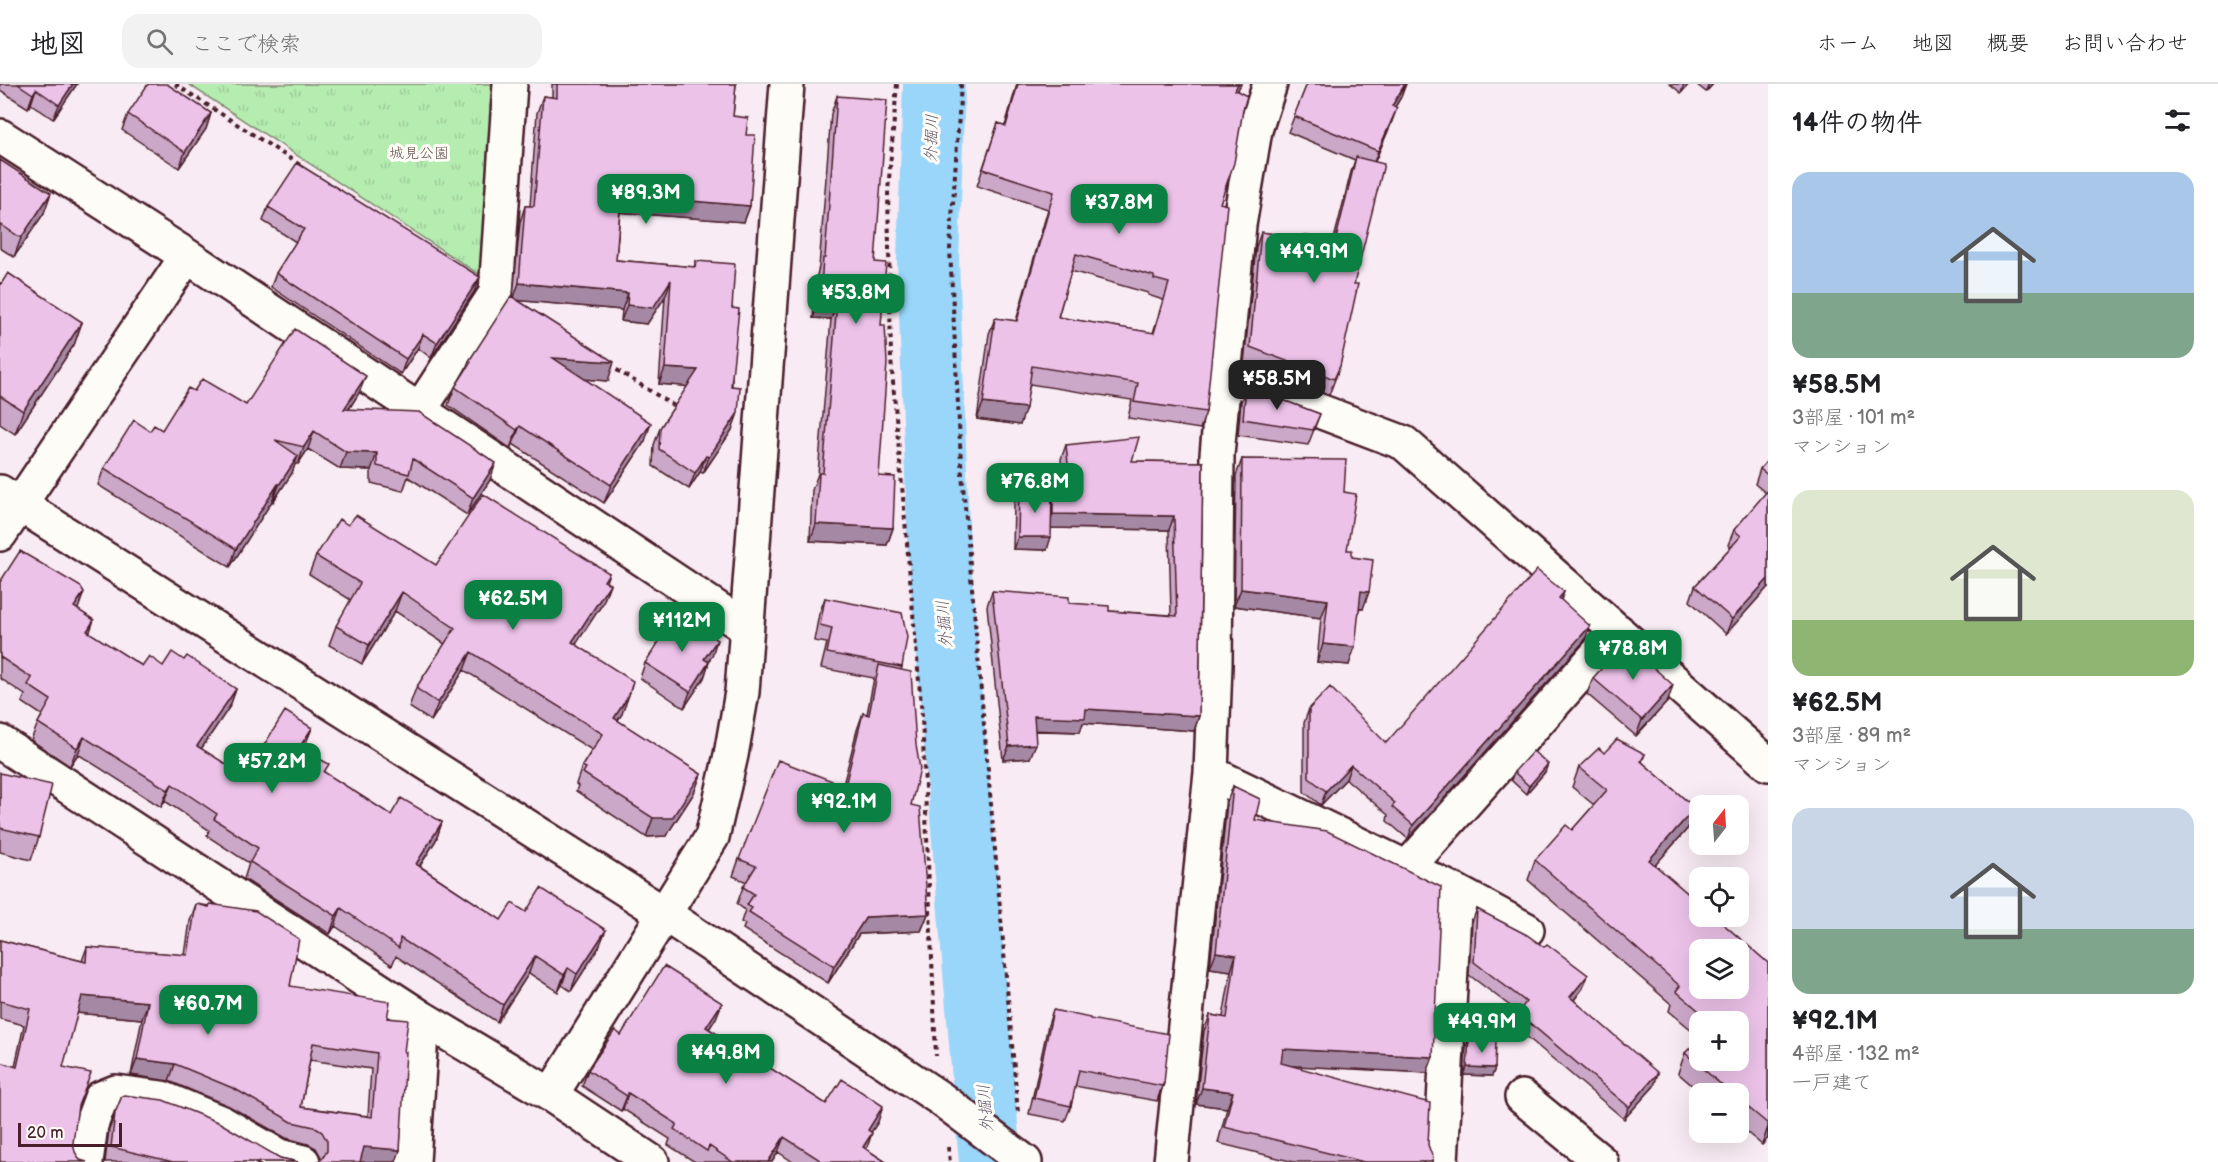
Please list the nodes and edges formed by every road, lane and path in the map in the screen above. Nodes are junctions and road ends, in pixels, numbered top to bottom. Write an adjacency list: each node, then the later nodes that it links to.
1 (510, 84): 9 (street)
2 (787, 84): 12 (street)
3 (897, 84): 24 (path)
4 (961, 84): 25 (path)
5 (1270, 84): 8 (street)
6 (0, 136): 7 (street)
7 (187, 256): 9 (street); 10 (street)
8 (1224, 375): 13 (street); 16 (street)
9 (419, 411): 12 (street)
10 (10, 498): 11 (street); 19 (street)
11 (0, 534)
12 (745, 627): 19 (street)
13 (1618, 631): 15 (street); 17 (street)
14 (0, 742): 21 (street)
15 (1768, 764)
16 (1211, 773): 17 (street); 31 (street)
17 (1407, 868): 18 (street)
18 (1455, 891): 20 (street); 32 (street)
19 (663, 913): 22 (street); 24 (street)
20 (1527, 930)
21 (422, 1018): 22 (street); 28 (street)
22 (551, 1095): 29 (street)
23 (1522, 1097): 33 (street)
24 (941, 1100): 25 (street); 30 (path)
25 (1024, 1161)
26 (86, 1162): 27 (street)
27 (303, 1162)
28 (413, 1162)
29 (652, 1162)
30 (950, 1162)
31 (1170, 1162)
32 (1441, 1162)
33 (1601, 1162)

